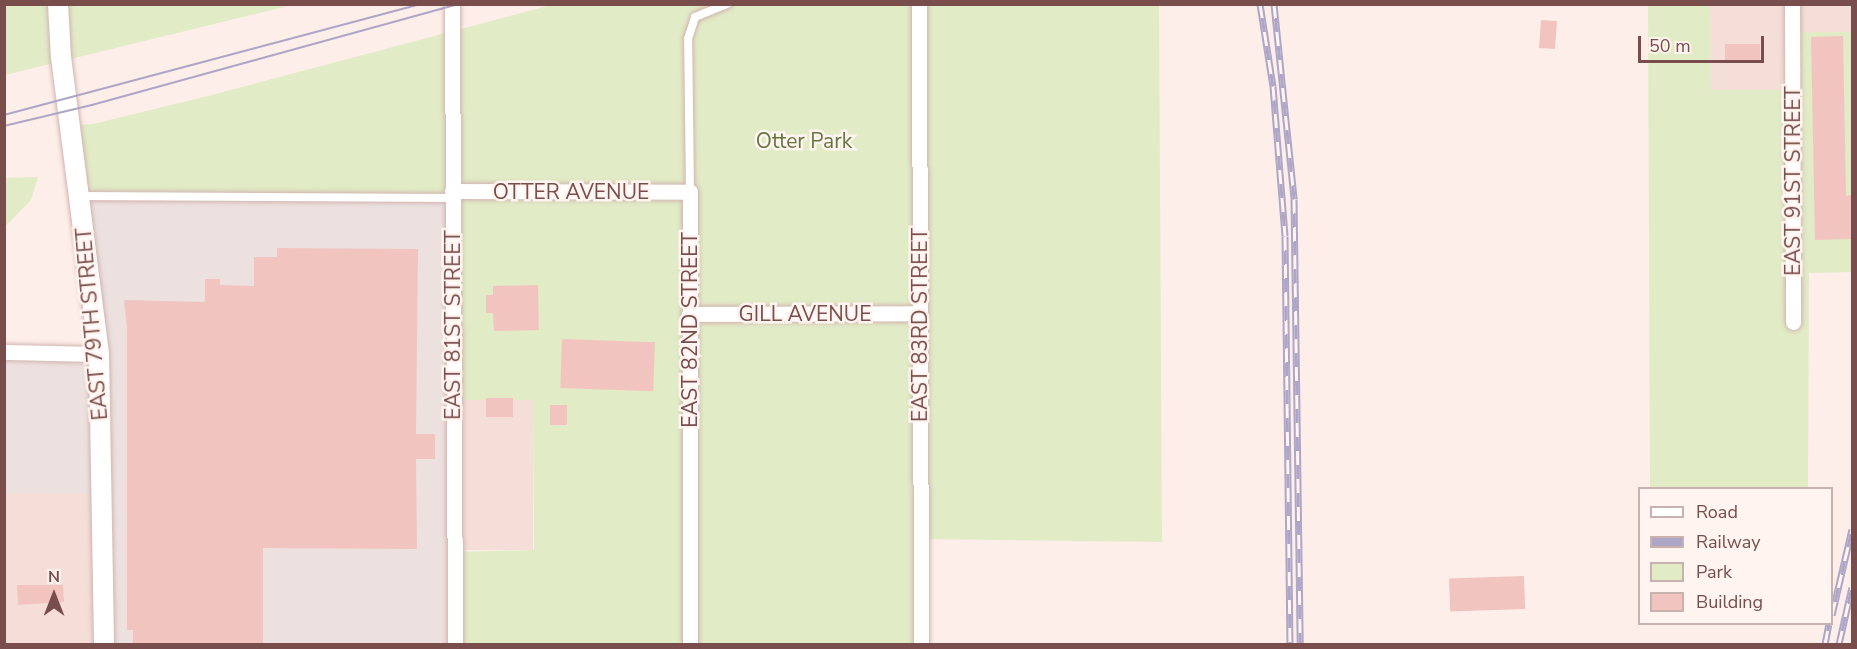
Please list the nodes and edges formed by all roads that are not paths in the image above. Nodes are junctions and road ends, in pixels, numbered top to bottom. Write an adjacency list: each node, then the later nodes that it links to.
1 (58, 4): 8 (main road, EAST 79TH STREET)
2 (452, 4): 7 (street, EAST 81ST STREET)
3 (728, 4): 6 (lane, EAST 82ND STREET)
4 (919, 4): 9 (street, EAST 83RD STREET)
5 (1792, 4): 11 (street, EAST 91ST STREET)
6 (690, 192): 7 (street, OTTER AVENUE); 10 (street, EAST 82ND STREET)
7 (452, 195): 8 (lane); 15 (street, EAST 81ST STREET)
8 (80, 196): 13 (main road, EAST 79TH STREET)
9 (920, 313): 10 (street, GILL AVENUE); 17 (street, EAST 83RD STREET)
10 (689, 314): 16 (street, EAST 82ND STREET)
11 (1793, 322)
12 (4, 352): 13 (street)
13 (99, 354): 14 (main road, EAST 79TH STREET)
14 (104, 645)
15 (455, 645)
16 (690, 645)
17 (921, 645)

